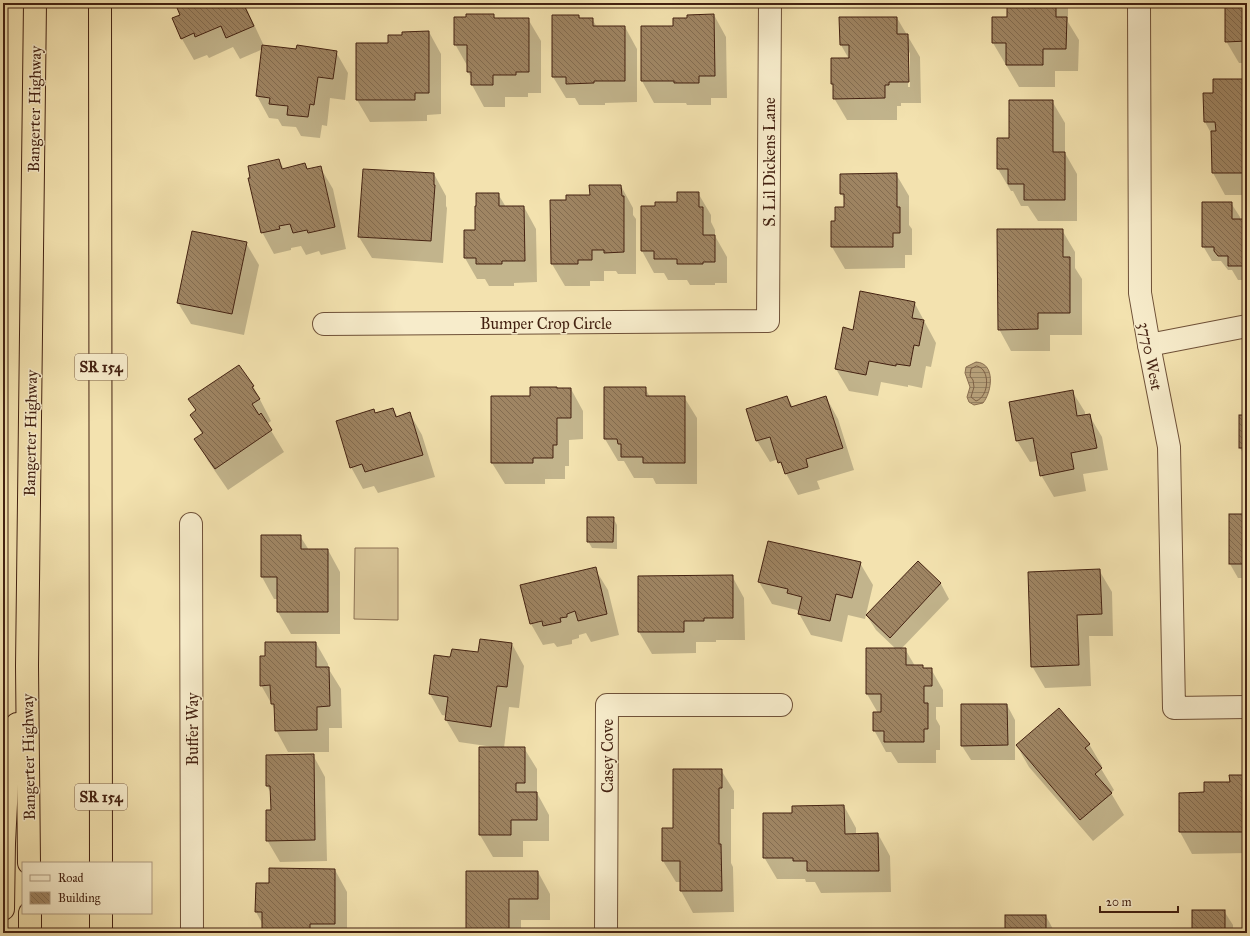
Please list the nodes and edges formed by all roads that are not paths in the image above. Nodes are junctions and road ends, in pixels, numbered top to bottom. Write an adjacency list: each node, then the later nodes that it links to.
1 (35, 3): 10 (highway, Bangerter Highway)
2 (100, 3): 14 (highway, SR 154)
3 (770, 3): 5 (street, S. Lil Dickens Lane)
4 (1139, 3): 8 (street, 3770 West)
5 (768, 321): 6 (street, Bumper Crop Circle)
6 (324, 324)
7 (1247, 326): 8 (street)
8 (1149, 345): 12 (street, 3770 West)
9 (191, 524): 20 (street, Buffer Way)
10 (27, 666): 13 (highway, Bangerter Highway); 15 (highway)
11 (781, 705): 21 (street, Casey Cove)
12 (1247, 707)
13 (29, 862)
14 (101, 862)
15 (3, 909)
16 (30, 914): 18 (highway)
17 (101, 914): 19 (highway)
18 (30, 933)
19 (101, 933)
20 (192, 933)
21 (606, 933)

